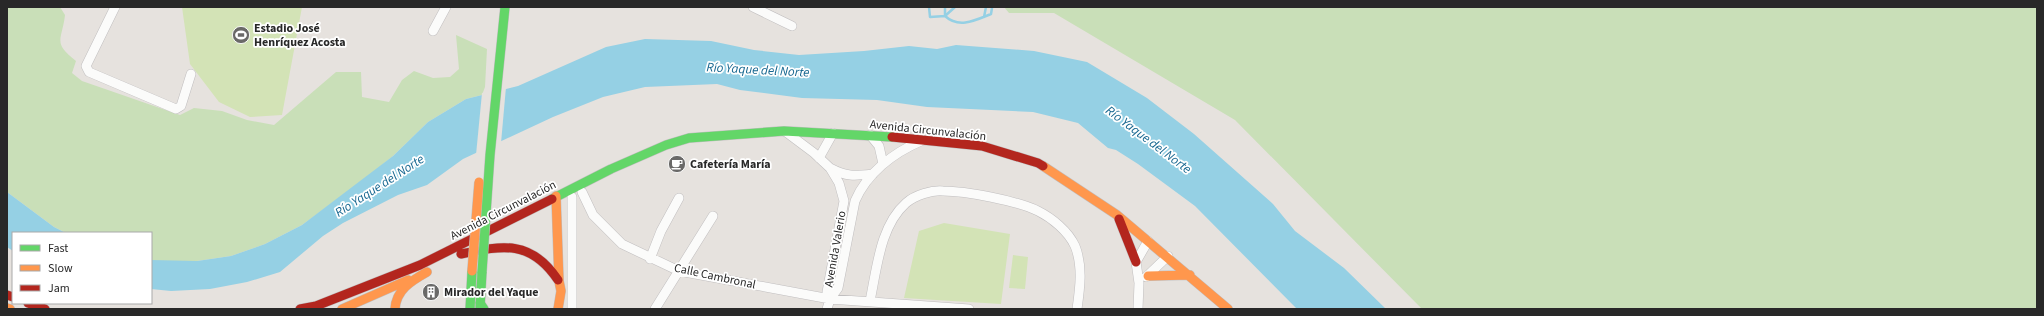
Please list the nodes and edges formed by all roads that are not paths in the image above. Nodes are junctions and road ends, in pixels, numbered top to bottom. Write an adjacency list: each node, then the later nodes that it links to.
1 (115, 7): 8 (street)
2 (446, 7): 7 (street)
3 (497, 7): 30 (main road, bridge)
4 (505, 7): 30 (main road, bridge)
5 (753, 7): 6 (street)
6 (792, 26)
7 (433, 31)
8 (191, 74)
9 (784, 130): 10 (main road, Avenida Circunvalación); 12 (main road, Avenida Circunvalación); 14 (street, Avenida Valerio)
10 (833, 133): 11 (main road, Avenida Circunvalación); 14 (street)
11 (870, 135): 13 (main road, Avenida Circunvalación); 15 (street)
12 (718, 137): 18 (main road, Avenida Circunvalación); 21 (main road, Avenida Circunvalación)
13 (925, 139): 15 (street, Avenida Valerio); 22 (main road, Avenida Circunvalación)
14 (820, 158): 16 (street, Avenida Valerio)
15 (883, 164): 17 (street, Avenida Valerio)
16 (830, 168): 17 (street); 36 (street, Avenida Valerio)
17 (873, 174): 36 (street, Avenida Valerio)
18 (582, 192): 19 (main road, Avenida Circunvalación); 27 (street, Calle Cambronal)
19 (572, 197): 21 (main road, Avenida Circunvalación); 50 (street)
20 (679, 198): 27 (street)
21 (556, 200): 25 (main road, Avenida Circunvalación); 34 (main road); 39 (main road, Avenida Circunvalación)
22 (1117, 215): 24 (main road, Avenida Circunvalación); 28 (main road)
23 (712, 216): 31 (street)
24 (1148, 241): 26 (main road, Avenida Circunvalación); 28 (street)
25 (461, 254): 29 (main road, Avenida Circunvalación); 34 (main road)
26 (1168, 256): 32 (main road, Avenida Circunvalación); 33 (street)
27 (650, 258): 31 (street, Calle Cambronal)
28 (1136, 262): 35 (street)
29 (426, 272): 46 (main road, Avenida Circunvalación); 47 (main road)
30 (477, 272): 40 (main road); 48 (main road)
31 (679, 272): 36 (street, Calle Cambronal); 51 (street)
32 (1190, 275): 33 (main road); 56 (main road, Avenida Circunvalación)
33 (1148, 276): 35 (street)
34 (559, 281): 49 (main road)
35 (1139, 283): 55 (street)
36 (830, 299): 37 (street, Calle Cambronal); 52 (street, Avenida Valerio)
37 (870, 301): 53 (street, Calle Cambronal); 54 (street)
38 (31, 304): 43 (main road)
39 (316, 306): 44 (main road, Avenida Circunvalación); 45 (street)
40 (481, 307)
41 (7, 308): 42 (main road)
42 (10, 309)
43 (45, 309)
44 (300, 309)
45 (327, 309)
46 (342, 309)
47 (395, 309)
48 (470, 309)
49 (558, 309)
50 (572, 309)
51 (655, 309)
52 (827, 309)
53 (969, 309)
54 (1078, 309)
55 (1138, 309)
56 (1228, 309)

